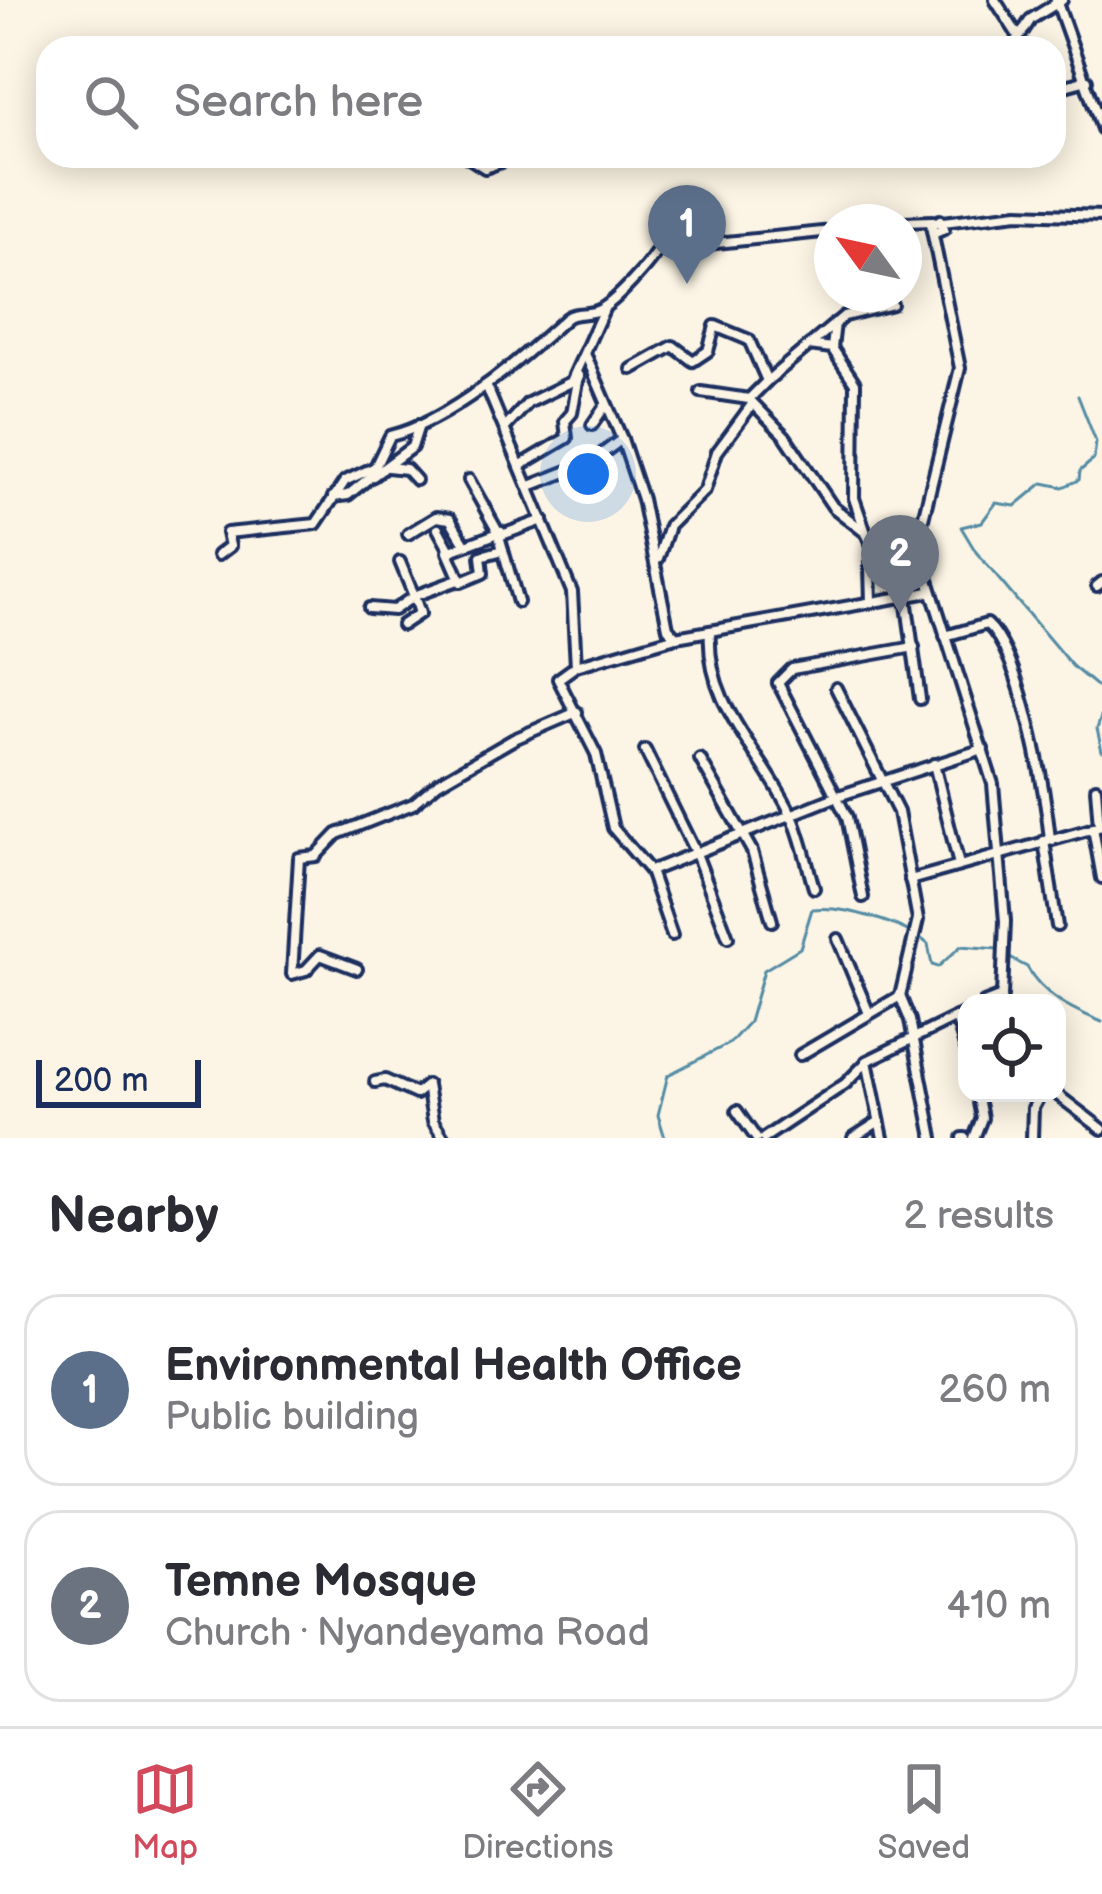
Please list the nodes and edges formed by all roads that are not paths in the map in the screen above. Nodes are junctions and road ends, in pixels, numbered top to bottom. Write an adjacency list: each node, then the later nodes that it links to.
1 (995, 0): 3 (street)
2 (1058, 1): 4 (street); 5 (street)
3 (1018, 36)
4 (1020, 36)
5 (1087, 80): 6 (street); 7 (street)
6 (1066, 86)
7 (1102, 129)
8 (1102, 216): 10 (street)
9 (922, 222): 10 (street)
10 (938, 222): 46 (street)
11 (814, 234): 12 (street)
12 (605, 308): 17 (street); 20 (street)
13 (860, 312): 14 (street)
14 (836, 323): 15 (street); 16 (street)
15 (808, 344): 16 (street); 19 (street)
16 (832, 348): 37 (street)
17 (586, 357): 23 (street); 26 (street); 28 (street)
18 (632, 369): 19 (street)
19 (767, 381): 22 (street)
20 (486, 385): 24 (street); 26 (street)
21 (701, 392): 22 (street)
22 (750, 403): 37 (street); 44 (street)
23 (605, 416): 25 (street); 27 (street)
24 (419, 425): 29 (street); 30 (street)
25 (592, 425)
26 (506, 427): 28 (street)
27 (622, 439): 33 (street); 44 (street)
28 (523, 464): 33 (street)
29 (388, 466): 30 (street); 31 (street)
30 (374, 472): 42 (street)
31 (416, 480)
32 (470, 480): 36 (street)
33 (530, 486): 34 (street)
34 (543, 520): 36 (street); 57 (street)
35 (439, 529): 40 (street)
36 (499, 532): 39 (street); 41 (street)
37 (866, 533): 50 (street)
38 (408, 534): 39 (street)
39 (464, 542): 40 (street)
40 (449, 549): 45 (street)
41 (503, 550): 45 (street); 49 (street)
42 (218, 555)
43 (400, 562): 47 (street)
44 (657, 564): 55 (street)
45 (458, 580): 47 (street)
46 (930, 592): 48 (street); 54 (street)
47 (414, 596): 51 (street); 52 (street)
48 (906, 598): 50 (street); 56 (street)
49 (518, 602)
50 (871, 602): 53 (street)
51 (369, 608)
52 (402, 625)
53 (710, 631): 55 (street); 68 (street)
54 (945, 636): 61 (street); 71 (street)
55 (676, 637): 57 (street)
56 (914, 647): 59 (street); 67 (street)
57 (575, 666): 60 (street)
58 (836, 688): 65 (street)
59 (920, 699)
60 (578, 712): 75 (street); 85 (street)
61 (983, 749): 64 (street); 72 (street)
62 (645, 750): 73 (street)
63 (700, 759): 70 (street)
64 (934, 764): 65 (street); 74 (street)
65 (886, 780): 67 (street); 77 (street)
66 (1096, 788): 69 (street)
67 (838, 796): 68 (street); 79 (street)
68 (792, 816): 70 (street); 78 (street)
69 (1098, 826): 71 (street); 76 (street)
70 (743, 836): 73 (street); 80 (street)
71 (1047, 840): 72 (street); 81 (street)
72 (1001, 852): 74 (street); 86 (street)
73 (697, 856): 75 (street); 83 (street)
74 (959, 865): 77 (street)
75 (650, 871): 82 (street)
76 (1102, 878)
77 (910, 880): 87 (street)
78 (814, 888)
79 (863, 897)
80 (772, 921)
81 (1058, 926)
82 (672, 935)
83 (728, 937)
84 (838, 939): 88 (street)
85 (357, 969)
86 (1004, 994)
87 (900, 996): 88 (street); 91 (street)
88 (868, 1011): 92 (street)
89 (956, 1017): 90 (street); 91 (street)
90 (958, 1024)
91 (913, 1039): 93 (street); 105 (street)
92 (800, 1055)
93 (867, 1061): 99 (street); 102 (street)
94 (375, 1082): 101 (street)
95 (1066, 1101): 100 (street)
96 (979, 1102): 106 (street)
97 (1036, 1102): 107 (street)
98 (737, 1111): 102 (street)
99 (878, 1122): 103 (street); 104 (street)
100 (1102, 1129)
101 (444, 1138)
102 (760, 1138)
103 (853, 1138)
104 (883, 1138)
105 (933, 1138)
106 (968, 1138)
107 (1032, 1138)

